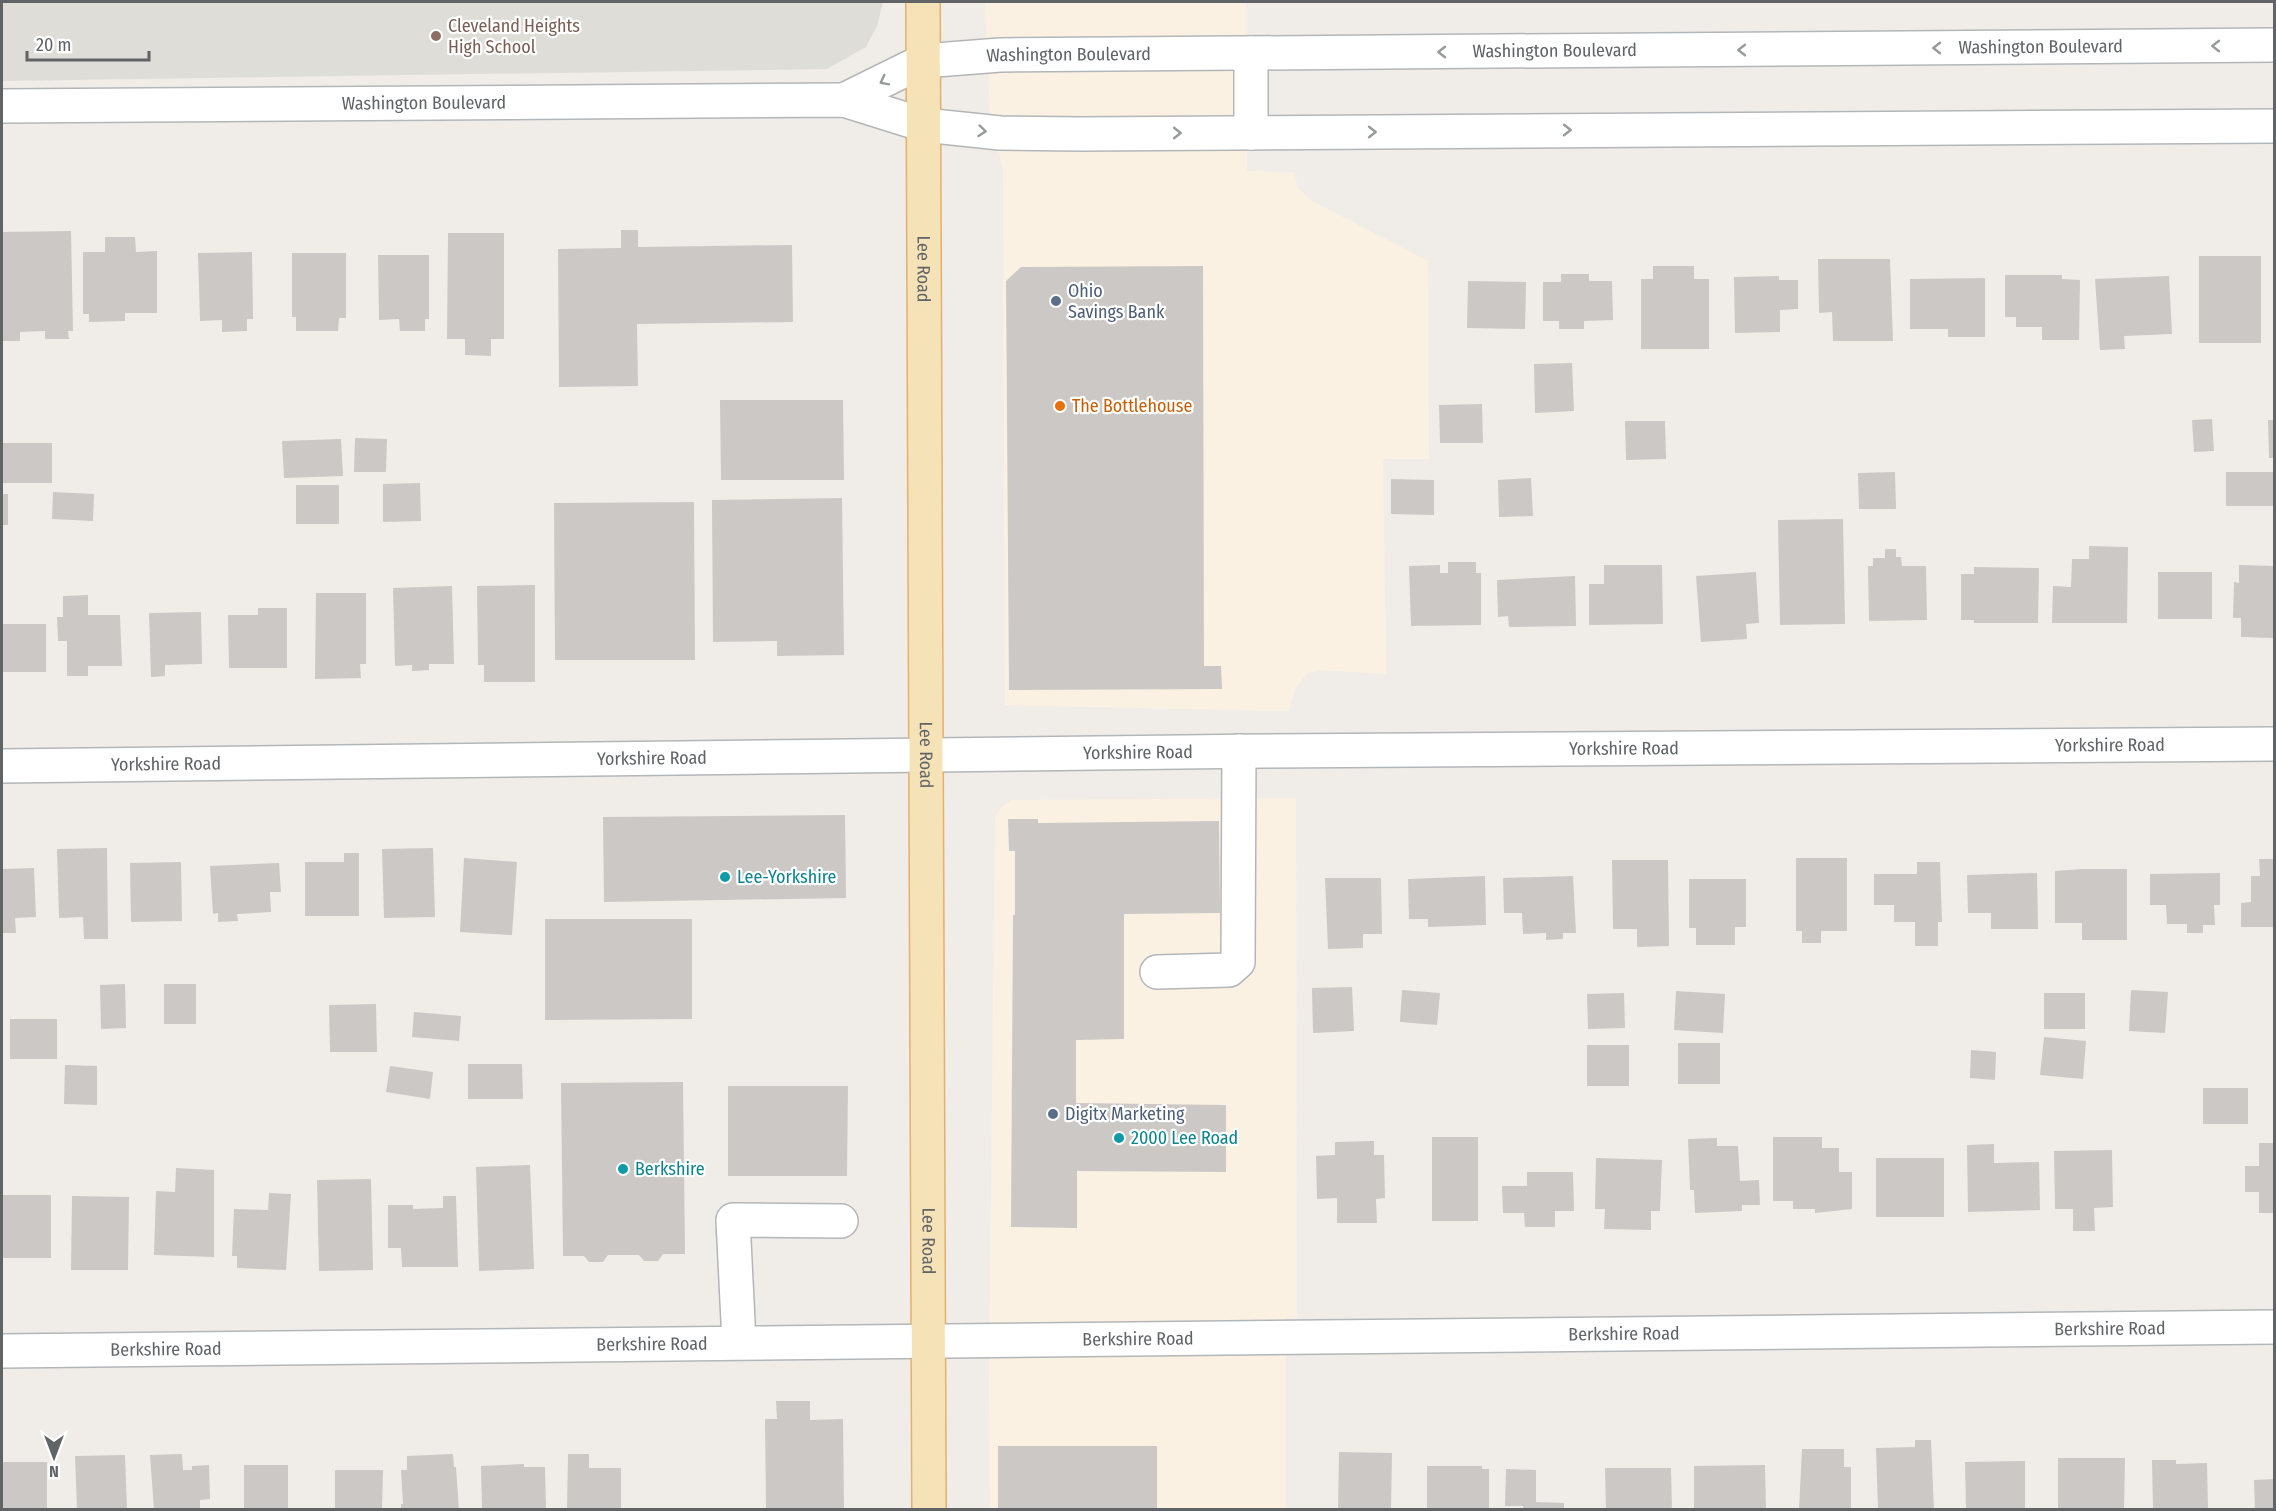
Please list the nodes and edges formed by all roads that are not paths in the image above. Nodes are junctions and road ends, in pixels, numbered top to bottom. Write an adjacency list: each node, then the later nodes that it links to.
1 (923, 2): 4 (main road, Lee Road)
2 (2274, 45): 3 (street, Washington Boulevard, one-way to 3)
3 (1251, 53): 4 (street, Washington Boulevard); 9 (street)
4 (923, 61): 5 (street, Washington Boulevard, one-way to 5); 7 (main road, Lee Road)
5 (844, 100): 6 (street, Washington Boulevard); 7 (street, Washington Boulevard)
6 (2, 106)
7 (924, 124): 9 (street, Washington Boulevard, one-way to 9); 12 (main road, Lee Road)
8 (2274, 126): 9 (street, Washington Boulevard, one-way to 8)
9 (1251, 133)
10 (2274, 744): 11 (street, Yorkshire Road)
11 (1239, 752): 12 (street, Yorkshire Road); 14 (street)
12 (925, 756): 13 (street, Yorkshire Road); 17 (main road, Lee Road)
13 (2, 766)
14 (1157, 972)
15 (841, 1221): 18 (street)
16 (2274, 1327): 17 (street, Berkshire Road)
17 (929, 1340): 18 (street, Berkshire Road); 20 (main road, Lee Road)
18 (739, 1342): 19 (street, Berkshire Road)
19 (2, 1351)
20 (929, 1509)

